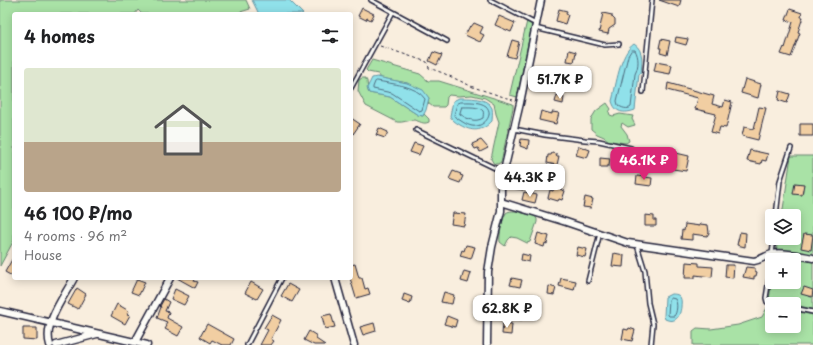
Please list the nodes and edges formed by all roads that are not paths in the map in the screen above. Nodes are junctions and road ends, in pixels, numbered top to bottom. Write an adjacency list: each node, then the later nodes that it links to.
1 (371, 0): 5 (lane)
2 (490, 0): 6 (lane)
3 (541, 0): 6 (street)
4 (652, 0): 10 (lane)
5 (393, 12): 7 (lane); 9 (lane)
6 (536, 26): 8 (lane); 11 (street)
7 (447, 42)
8 (619, 44)
9 (353, 84)
10 (643, 92)
11 (514, 129): 13 (lane); 15 (street)
12 (416, 130): 15 (lane)
13 (631, 148)
14 (791, 148): 17 (lane)
15 (503, 172): 16 (street)
16 (501, 202): 18 (street); 39 (street)
17 (777, 209)
18 (600, 233): 19 (street); 27 (lane)
19 (637, 245): 21 (street); 40 (lane)
20 (801, 256): 22 (street)
21 (765, 257)
22 (813, 258)
23 (73, 280): 31 (street)
24 (169, 280): 33 (street)
25 (281, 280): 37 (lane)
26 (336, 280): 38 (street)
27 (588, 281)
28 (801, 309): 30 (lane)
29 (0, 311): 31 (street)
30 (813, 312)
31 (50, 322): 32 (street); 34 (street)
32 (99, 334): 33 (street); 35 (street)
33 (135, 342): 36 (street)
34 (50, 345)
35 (56, 345)
36 (147, 345)
37 (247, 345)
38 (354, 345)
39 (487, 345)
40 (651, 345)

